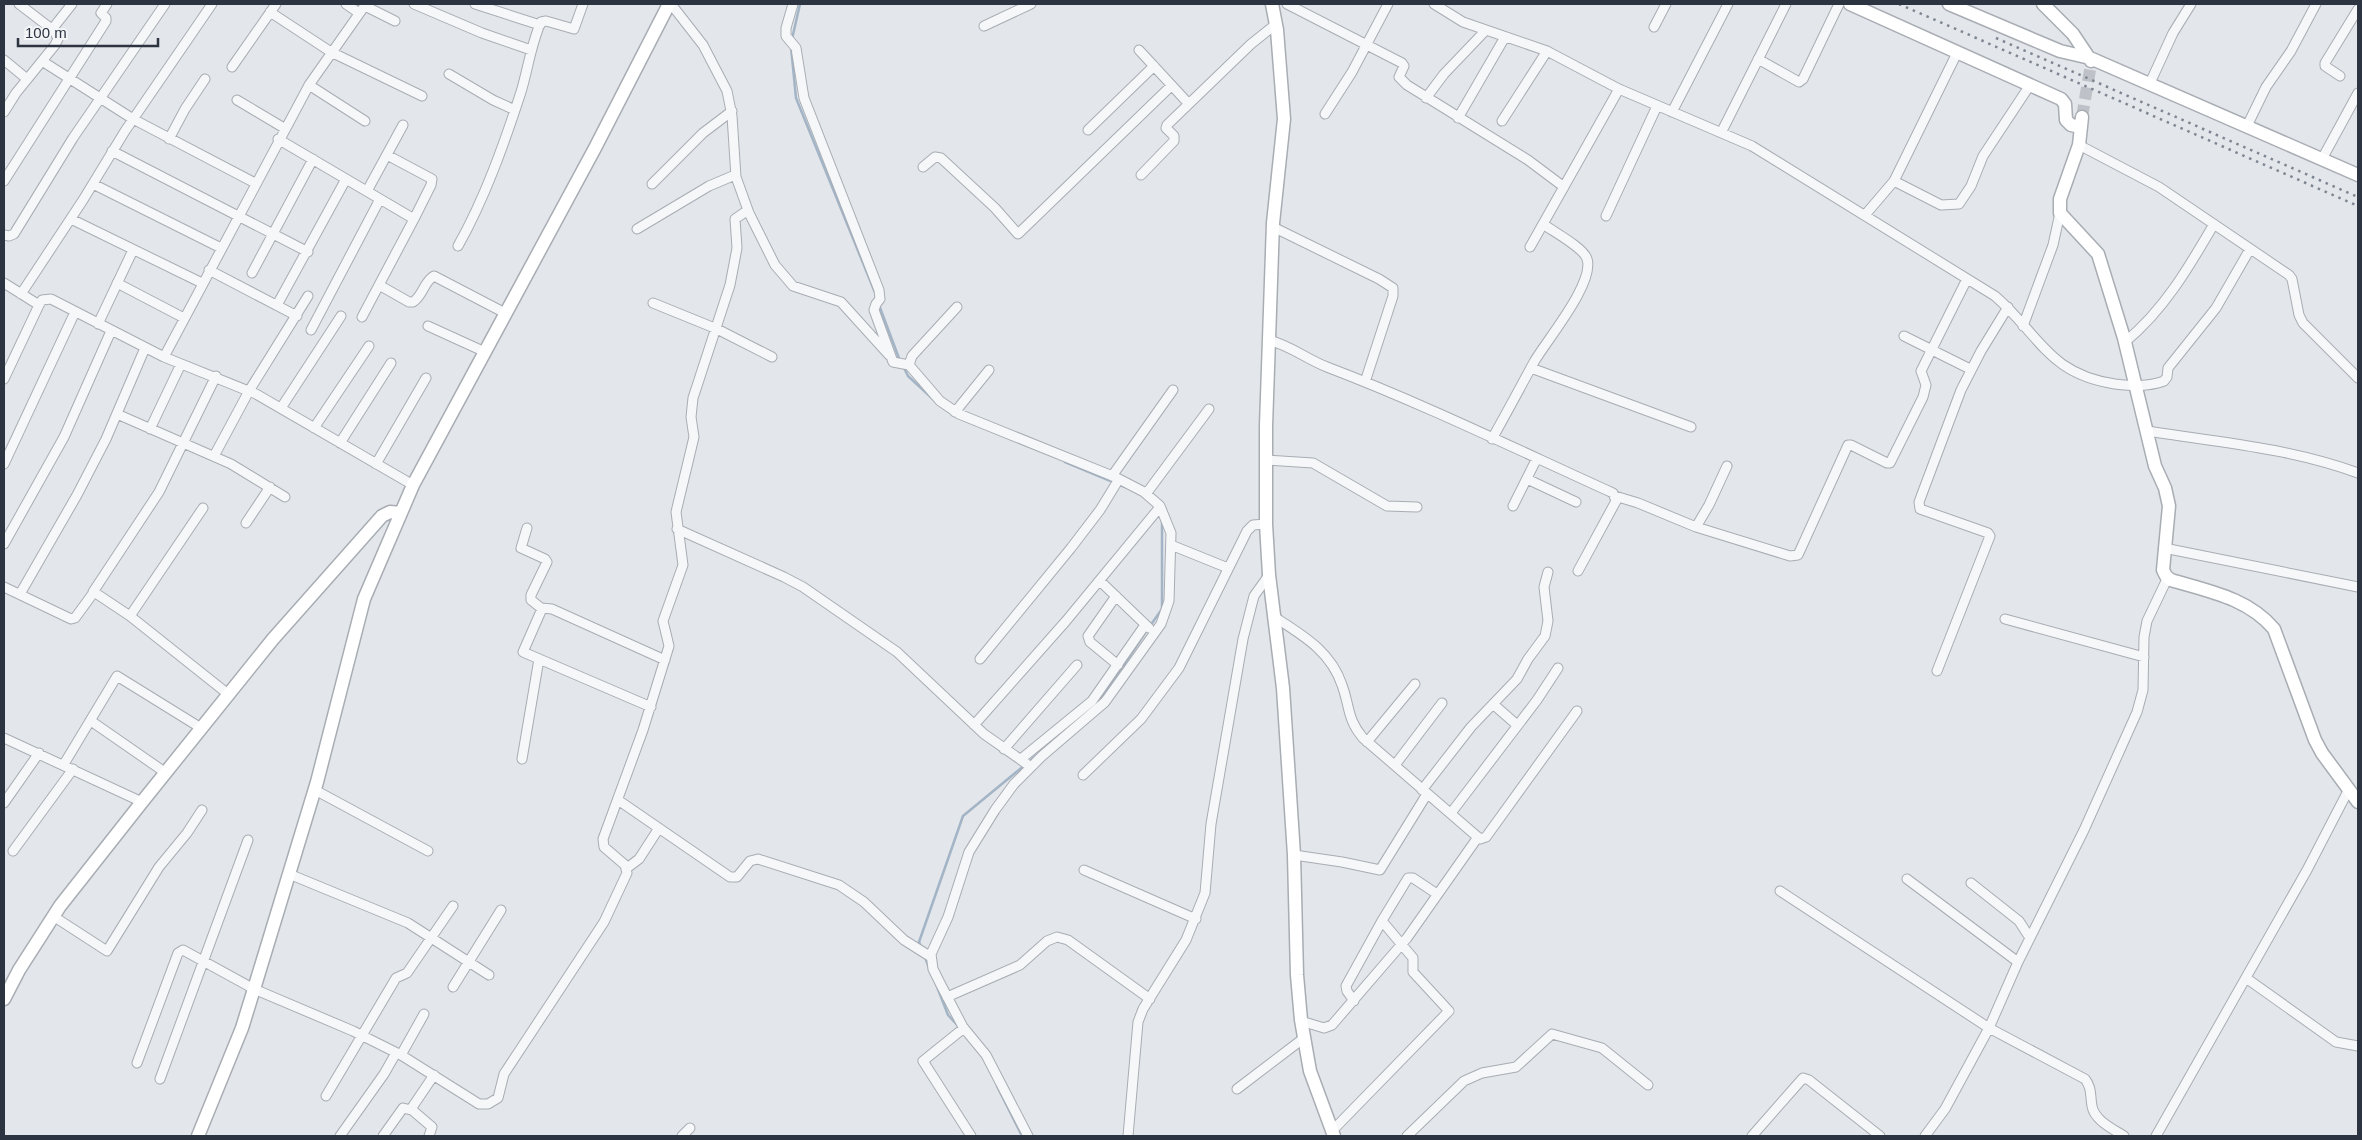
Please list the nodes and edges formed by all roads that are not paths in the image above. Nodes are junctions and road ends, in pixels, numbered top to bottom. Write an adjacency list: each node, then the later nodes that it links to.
1 (18, 4): 34 (street)
2 (72, 4): 34 (street)
3 (107, 4): 51 (street)
4 (164, 4): 62 (street)
5 (212, 4): 72 (street)
6 (346, 4): 27 (street)
7 (414, 4): 38 (street)
8 (475, 4): 31 (street)
9 (583, 4): 31 (street)
10 (670, 4): 67 (street); 134 (street)
11 (793, 4): 154 (street)
12 (1031, 4): 32 (street)
13 (1272, 4): 30 (street)
14 (1287, 4): 37 (street)
15 (1388, 4): 37 (street)
16 (1434, 4): 35 (street)
17 (1666, 4): 33 (street)
18 (1728, 4): 69 (street)
19 (1786, 4): 43 (street)
20 (1838, 4): 43 (street)
21 (1850, 4): 42 (street)
22 (1949, 4): 46 (street)
23 (2191, 4): 54 (street)
24 (2316, 4): 76 (street)
25 (2048, 5): 46 (street)
26 (273, 8): 41 (street); 48 (street)
27 (363, 8): 29 (street); 41 (street)
28 (2358, 9): 50 (street)
29 (395, 21)
30 (1276, 24): 64 (street); 109 (street)
31 (540, 25): 38 (street)
32 (984, 26)
33 (1654, 28)
34 (53, 30): 45 (street)
35 (1486, 30): 36 (street); 61 (street)
36 (1505, 37): 40 (street); 71 (street)
37 (1366, 45): 61 (street); 70 (street)
38 (531, 50): 66 (street)
39 (1140, 50): 47 (street)
40 (1547, 51): 58 (street); 74 (street)
41 (331, 52): 55 (street); 60 (street)
42 (1957, 53): 56 (street); 93 (street)
43 (1758, 59): 79 (street)
44 (4, 60): 53 (street)
45 (42, 61): 51 (street); 53 (street)
46 (2091, 61): 54 (street)
47 (1154, 66): 57 (street); 78 (street)
48 (232, 67)
49 (449, 74): 66 (street)
50 (2340, 76)
51 (69, 78): 62 (street); 92 (street)
52 (205, 78): 80 (street)
53 (27, 79): 68 (street)
54 (2150, 83): 76 (street)
55 (309, 85): 73 (street); 77 (street)
56 (2030, 85): 82 (street); 93 (street)
57 (1171, 86): 64 (street); 87 (street)
58 (1619, 89): 65 (street); 97 (street)
59 (2358, 94): 86 (street)
60 (422, 96)
61 (1426, 98): 71 (street)
62 (100, 99): 72 (street); 111 (street)
63 (237, 100): 77 (street)
64 (1188, 103): 89 (street)
65 (1657, 106): 69 (street); 104 (street)
66 (515, 110): 113 (street)
67 (732, 111): 88 (street); 96 (street)
68 (4, 112)
69 (1672, 112): 79 (street)
70 (1325, 114)
71 (1458, 118): 97 (street)
72 (132, 119): 80 (street); 83 (street)
73 (365, 121)
74 (1502, 121)
75 (403, 125): 84 (street)
76 (2247, 126): 86 (street)
77 (284, 128): 81 (street)
78 (1088, 130)
79 (1722, 132): 102 (street)
80 (169, 139): 94 (street)
81 (278, 139): 85 (street); 94 (street)
82 (2079, 146): 101 (street); 108 (street)
83 (112, 151): 95 (street); 103 (street)
84 (387, 155): 98 (street); 106 (street)
85 (313, 159): 91 (street); 112 (street)
86 (2322, 159): 90 (street)
87 (924, 167)
88 (736, 175): 100 (street); 110 (street)
89 (1141, 175)
90 (2358, 175)
91 (346, 179): 98 (street); 118 (street)
92 (4, 181)
93 (1894, 182): 102 (street)
94 (255, 183): 103 (street)
95 (93, 184): 105 (street); 114 (street)
96 (652, 184)
97 (1564, 187): 107 (street)
98 (367, 191): 99 (street)
99 (380, 199): 106 (street); 144 (street)
100 (748, 210): 142 (street); 154 (street)
101 (2060, 212): 141 (street); 147 (street)
102 (1865, 215): 121 (street)
103 (237, 216): 112 (street); 114 (street)
104 (1606, 216)
105 (71, 219): 117 (street); 126 (street)
106 (414, 219): 124 (street)
107 (1543, 224): 115 (street); 158 (street)
108 (2214, 224): 116 (street); 147 (street)
109 (1272, 227): 146 (street); 165 (street)
110 (636, 229)
111 (4, 235)
112 (273, 235): 118 (street); 120 (street)
113 (458, 246)
114 (221, 248): 119 (street)
115 (1530, 248)
116 (2250, 249): 164 (street); 166 (street)
117 (133, 250): 122 (street); 123 (street)
118 (308, 252): 130 (street)
119 (209, 270): 123 (street); 130 (street)
120 (252, 273)
121 (1967, 279): 132 (street); 150 (street)
122 (117, 283): 138 (street); 139 (street)
123 (202, 283): 138 (street)
124 (379, 285): 134 (street); 137 (street)
125 (4, 286): 126 (street)
126 (21, 294): 129 (street)
127 (308, 296): 135 (street)
128 (652, 303): 142 (street)
129 (39, 305): 133 (street); 162 (street)
130 (277, 305): 135 (street)
131 (957, 307): 157 (street)
132 (2008, 307): 141 (street); 159 (street)
133 (75, 312): 139 (street); 180 (street)
134 (505, 313): 151 (street)
135 (297, 316): 168 (street)
136 (341, 316): 169 (street)
137 (362, 317)
138 (184, 318): 152 (street)
139 (98, 324): 143 (street)
140 (428, 326): 151 (street)
141 (2023, 326): 166 (street)
142 (717, 329): 153 (street); 205 (street)
143 (111, 330): 149 (street); 206 (street)
144 (311, 330)
145 (1904, 336): 150 (street)
146 (1268, 340): 165 (street); 183 (street)
147 (2125, 342): 166 (street)
148 (369, 346): 174 (street)
149 (145, 348): 152 (street); 172 (street)
150 (1932, 350): 159 (street); 203 (street)
151 (485, 352): 190 (street)
152 (164, 357): 156 (street)
153 (772, 357)
154 (891, 357): 157 (street)
155 (391, 363): 178 (street)
156 (181, 364): 161 (street); 175 (street)
157 (905, 365): 171 (street)
158 (1531, 368): 173 (street); 177 (street)
159 (1970, 369): 232 (street)
160 (989, 370): 171 (street)
161 (216, 376): 168 (street); 179 (street)
162 (4, 378)
163 (426, 378): 185 (street)
164 (2358, 378)
165 (1365, 382): 177 (street)
166 (2136, 387): 176 (street)
167 (1172, 390): 189 (street)
168 (249, 391): 169 (street); 181 (street)
169 (281, 408): 174 (street)
170 (1209, 409): 192 (street)
171 (955, 412): 189 (street)
172 (117, 414): 175 (street); 218 (street)
173 (1691, 427)
174 (314, 428): 178 (street)
175 (150, 429): 179 (street)
176 (2147, 431): 187 (street); 208 (street)
177 (1492, 439): 182 (street)
178 (340, 443): 185 (street)
179 (184, 445): 181 (street); 217 (street)
180 (6, 452): 184 (street)
181 (214, 456): 191 (street)
182 (1537, 458): 188 (street); 193 (street)
183 (1266, 460): 197 (street); 202 (street)
184 (4, 464)
185 (376, 464): 190 (street)
186 (1727, 466): 203 (street)
187 (2358, 473)
188 (1527, 479): 195 (street); 196 (street)
189 (1116, 481): 192 (street); 227 (street)
190 (413, 486): 200 (street)
191 (270, 487): 194 (street); 201 (street)
192 (1146, 494): 199 (street)
193 (1615, 496): 203 (street); 210 (street)
194 (286, 497)
195 (1576, 502)
196 (1513, 506)
197 (1417, 507)
198 (202, 508): 221 (street)
199 (1159, 509): 207 (street); 214 (street)
200 (401, 513): 234 (street); 255 (street)
201 (246, 523)
202 (1266, 524): 209 (street); 212 (street)
203 (1696, 527)
204 (527, 528): 220 (street)
205 (677, 529): 228 (street); 240 (street)
206 (4, 544)
207 (1171, 545): 209 (street); 224 (street)
208 (2164, 548): 213 (street); 215 (street)
209 (1228, 568): 253 (street)
210 (1578, 571)
211 (1548, 572): 236 (street)
212 (1269, 575): 222 (street); 279 (street)
213 (2168, 577): 225 (street); 254 (street)
214 (1100, 581): 219 (street); 240 (street)
215 (2358, 586)
216 (4, 587): 218 (street)
217 (93, 592): 218 (street); 221 (street)
218 (20, 594)
219 (1116, 596): 224 (street); 230 (street)
220 (541, 608): 226 (street); 228 (street)
221 (130, 616): 234 (street)
222 (1276, 618): 244 (street); 268 (street)
223 (2005, 619): 225 (street)
224 (1150, 629): 230 (street); 248 (street)
225 (2144, 657): 282 (street)
226 (539, 659): 237 (street); 247 (street)
227 (980, 659)
228 (665, 660): 237 (street)
229 (1077, 665): 245 (street)
230 (1118, 665): 248 (street)
231 (1558, 668): 241 (street)
232 (1937, 671)
233 (1415, 684): 244 (street)
234 (228, 694): 242 (street)
235 (1442, 703): 250 (street)
236 (1492, 704): 241 (street); 256 (street)
237 (651, 707): 257 (street)
238 (1576, 712): 264 (street)
239 (91, 721): 242 (street); 249 (street); 252 (street)
240 (974, 725): 245 (street)
241 (1517, 726): 262 (street)
242 (201, 728): 252 (street)
243 (4, 738): 246 (street)
244 (1367, 742): 250 (street)
245 (1004, 749): 248 (street)
246 (39, 753): 249 (street); 260 (street)
247 (522, 759)
248 (1026, 763): 284 (street)
249 (64, 764): 251 (street)
250 (1395, 765): 256 (street)
251 (73, 769): 258 (street); 266 (street)
252 (166, 773): 258 (street)
253 (1083, 774)
254 (2349, 789): 259 (street); 289 (street)
255 (315, 790): 267 (street); 271 (street)
256 (1424, 792): 262 (street); 268 (street)
257 (618, 800): 263 (street); 269 (street)
258 (142, 802): 278 (street)
259 (2358, 802)
260 (4, 803)
261 (202, 810): 278 (street)
262 (1451, 814): 264 (street)
263 (660, 828): 269 (street); 284 (street)
264 (1478, 837): 275 (street)
265 (248, 840): 285 (street)
266 (13, 851)
267 (428, 851)
268 (1294, 855): 297 (street)
269 (626, 868): 305 (street)
270 (1084, 870): 279 (street)
271 (289, 874): 281 (street); 291 (street)
272 (1907, 879): 287 (street)
273 (1971, 882): 282 (street)
274 (1780, 891): 298 (street)
275 (1437, 894): 280 (street); 283 (street)
276 (453, 906): 281 (street)
277 (501, 910): 286 (street)
278 (53, 916): 293 (street)
279 (1196, 919): 294 (street)
280 (1382, 921): 283 (street); 295 (street)
281 (431, 937): 286 (street); 300 (street)
282 (2030, 938): 287 (street)
283 (1403, 944): 295 (street); 312 (street)
284 (926, 954): 292 (street)
285 (203, 961): 291 (street); 304 (street); 306 (street)
286 (469, 961): 288 (street); 290 (street)
287 (2018, 962): 298 (street)
288 (489, 975)
289 (2246, 978): 302 (street); 326 (street)
290 (453, 987)
291 (254, 989): 300 (street); 313 (street)
292 (947, 997): 294 (street); 299 (street)
293 (4, 999)
294 (1150, 999): 320 (street)
295 (1354, 1002): 297 (street)
296 (424, 1014): 303 (street)
297 (1301, 1021): 301 (street)
298 (1989, 1028): 324 (street); 325 (street)
299 (961, 1030): 318 (street); 319 (street)
300 (362, 1036): 303 (street); 309 (street)
301 (1304, 1038): 308 (street); 312 (street)
302 (2358, 1046)
303 (398, 1054): 305 (street); 314 (street)
304 (136, 1063)
305 (434, 1075): 310 (street)
306 (160, 1079)
307 (1648, 1085): 321 (street)
308 (1236, 1089)
309 (326, 1096)
310 (411, 1110): 315 (street); 316 (street)
311 (690, 1128): 317 (street)
312 (1333, 1134)
313 (198, 1136)
314 (340, 1136)
315 (383, 1136)
316 (429, 1136)
317 (682, 1136)
318 (971, 1136)
319 (1028, 1136)
320 (1128, 1136)
321 (1407, 1136)
322 (1752, 1136): 323 (street)
323 (1880, 1136)
324 (1926, 1136)
325 (2124, 1136)
326 (2156, 1136)

